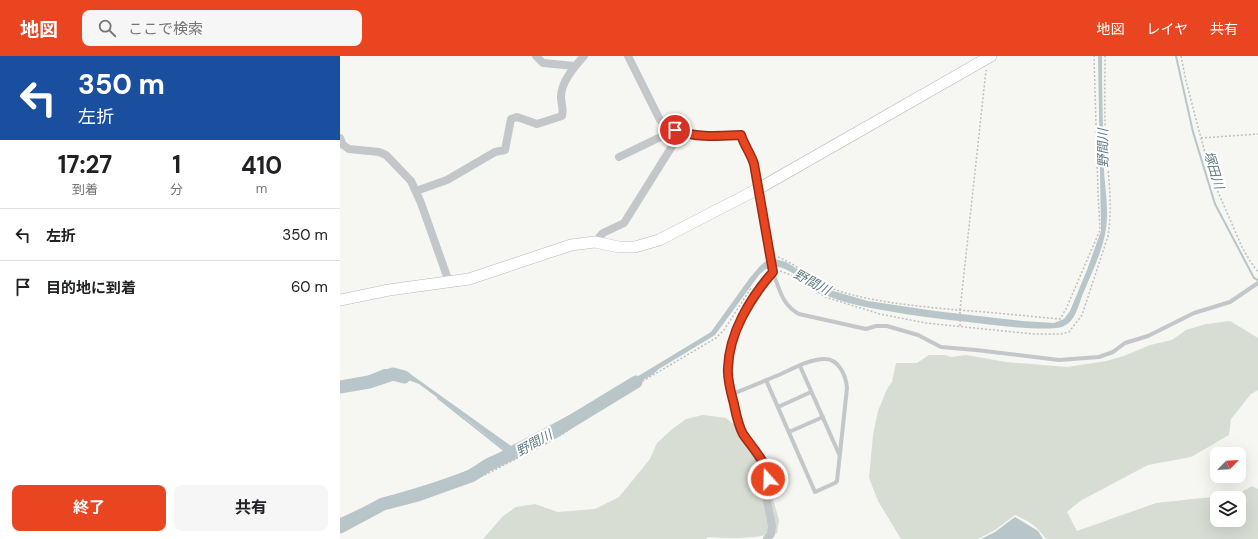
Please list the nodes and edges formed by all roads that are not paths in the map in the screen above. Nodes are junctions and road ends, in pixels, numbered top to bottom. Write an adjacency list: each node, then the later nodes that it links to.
1 (536, 56): 5 (street)
2 (584, 56): 5 (street)
3 (628, 56): 6 (street)
4 (989, 57): 9 (street)
5 (575, 66): 10 (street)
6 (678, 131): 8 (street); 9 (street); 11 (street)
7 (340, 138): 10 (street)
8 (619, 157)
9 (758, 189): 11 (street); 12 (street)
10 (416, 191): 13 (street)
11 (595, 242): 13 (street)
12 (773, 272): 14 (lane); 19 (street)
13 (449, 282): 15 (street)
14 (1258, 283)
15 (340, 300)
16 (800, 366): 17 (lane); 18 (lane); 23 (lane)
17 (766, 380): 19 (lane); 20 (lane)
18 (811, 392): 20 (lane); 21 (lane)
19 (732, 394): 24 (street)
20 (778, 407): 22 (lane)
21 (823, 417): 22 (lane); 23 (lane)
22 (789, 432): 23 (lane)
23 (840, 455)
24 (767, 539)

